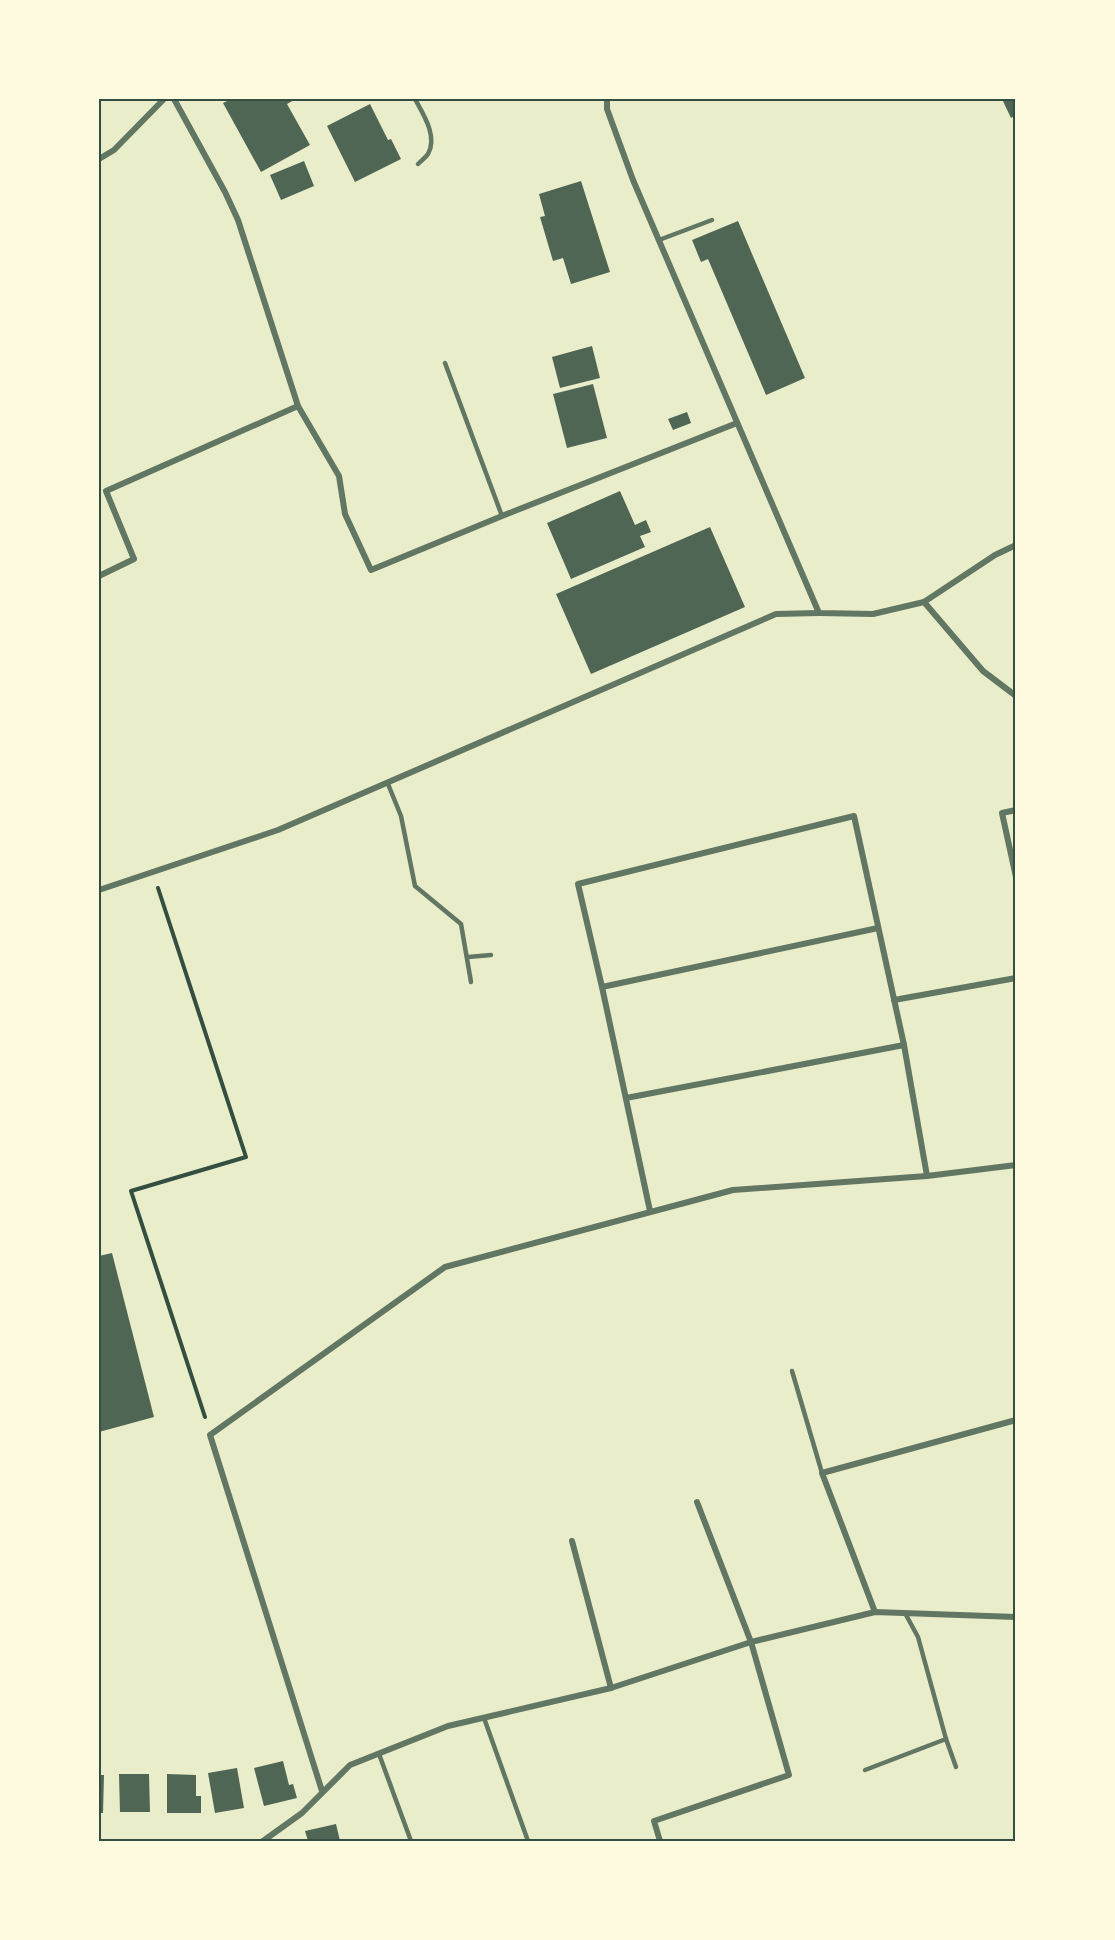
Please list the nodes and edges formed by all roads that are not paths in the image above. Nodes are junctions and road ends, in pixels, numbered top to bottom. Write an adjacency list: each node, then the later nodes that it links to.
1 (164, 99): 5 (street)
2 (174, 99): 10 (street)
3 (415, 99): 6 (lane)
4 (607, 99): 8 (street)
5 (99, 159)
6 (418, 164)
7 (712, 220): 8 (lane)
8 (659, 240): 11 (street)
9 (445, 363): 12 (lane)
10 (298, 406): 12 (street); 14 (street)
11 (737, 423): 12 (street); 16 (street)
12 (502, 516)
13 (1016, 544): 15 (street)
14 (99, 576)
15 (924, 602): 16 (street); 17 (street)
16 (819, 613): 18 (street)
17 (1016, 696)
18 (388, 784): 21 (street); 24 (lane)
19 (1016, 810): 20 (street)
20 (1016, 877)
21 (99, 890)
22 (878, 928): 27 (street); 27 (street); 28 (street)
23 (491, 954): 24 (lane)
24 (468, 957): 26 (lane)
25 (1016, 978): 28 (street)
26 (471, 982)
27 (602, 987): 30 (street)
28 (894, 1000): 29 (street)
29 (904, 1045): 30 (street); 32 (street)
30 (626, 1098): 33 (street)
31 (1016, 1164): 32 (street)
32 (927, 1176): 33 (street)
33 (650, 1211): 49 (street)
34 (792, 1371): 36 (lane)
35 (1016, 1420): 36 (street)
36 (822, 1473): 39 (street)
37 (697, 1502): 42 (street)
38 (572, 1541): 43 (street)
39 (875, 1612): 40 (street); 42 (street)
40 (905, 1613): 41 (street); 45 (lane)
41 (1016, 1617)
42 (751, 1642): 43 (street); 53 (street)
43 (611, 1688): 44 (street)
44 (484, 1718): 46 (street); 52 (lane)
45 (946, 1739): 47 (lane); 48 (lane)
46 (379, 1754): 49 (street); 51 (lane)
47 (956, 1767)
48 (865, 1770)
49 (322, 1791): 50 (street)
50 (263, 1841)
51 (411, 1841)
52 (528, 1841)
53 (660, 1841)

